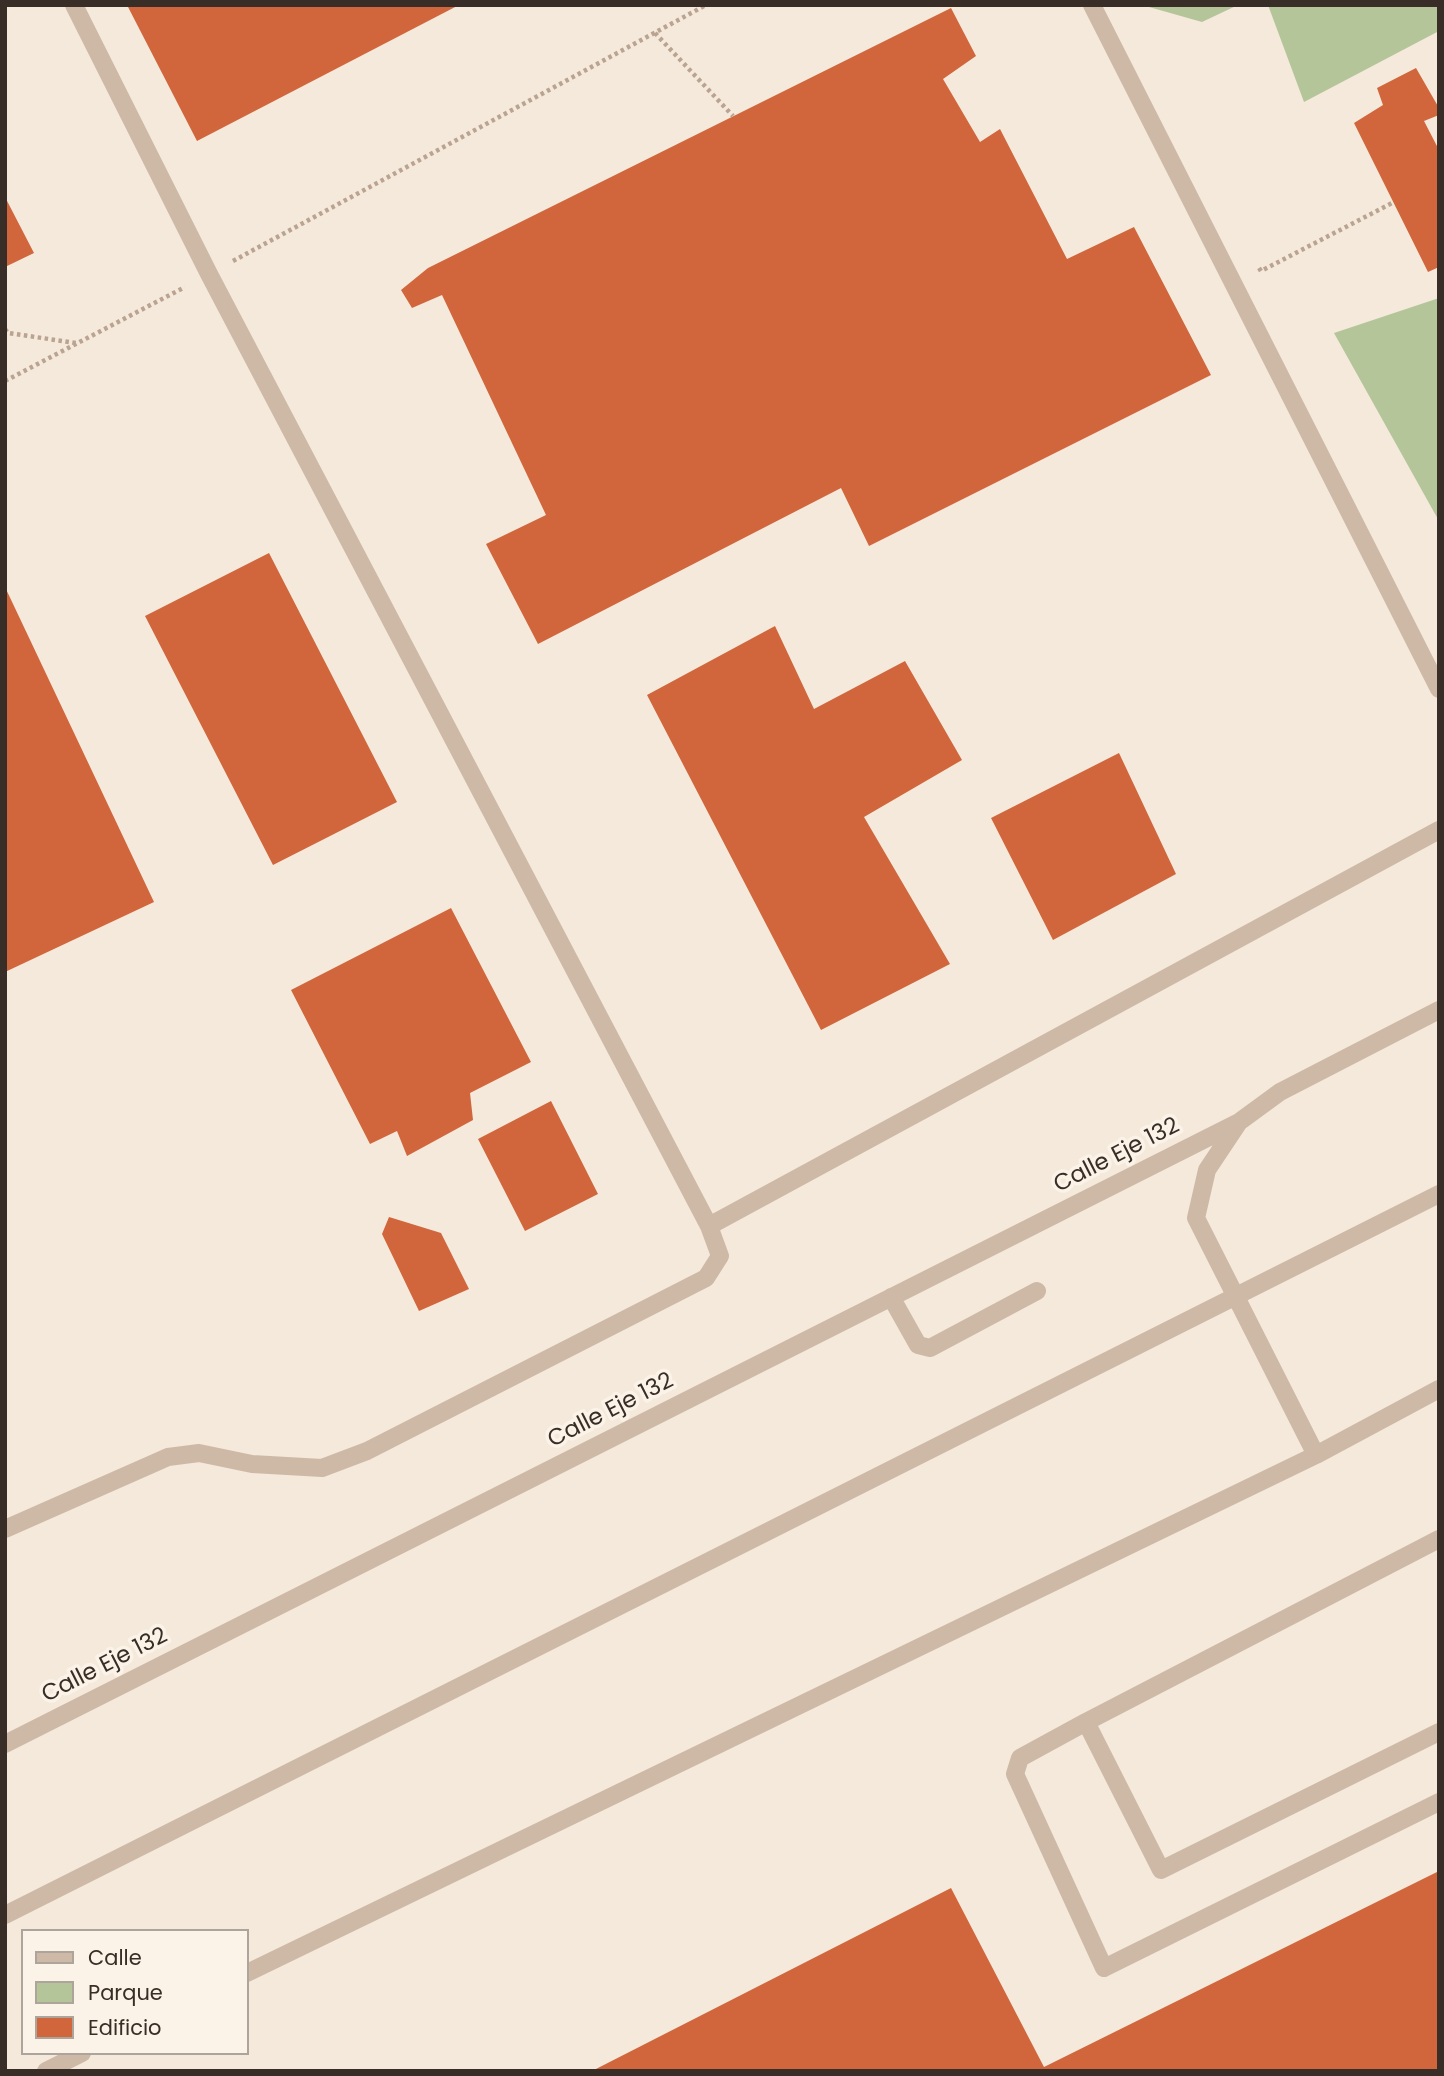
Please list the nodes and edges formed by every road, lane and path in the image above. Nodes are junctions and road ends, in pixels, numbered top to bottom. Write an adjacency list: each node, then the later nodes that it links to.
1 (74, 5): 8 (street)
2 (706, 5): 4 (path)
3 (1092, 5): 12 (street)
4 (655, 33): 5 (path); 8 (path)
5 (733, 116)
6 (1394, 202): 7 (path)
7 (1254, 260)
8 (209, 274): 10 (path); 17 (street)
9 (5, 329): 10 (path)
10 (76, 343): 11 (path)
11 (5, 381)
12 (1439, 689)
13 (1439, 830): 17 (street)
14 (1439, 1010): 15 (street, Calle Eje 132)
15 (1239, 1122): 19 (street, Calle Eje 132); 20 (street, Calle Eje 132)
16 (1439, 1194): 20 (street)
17 (709, 1226): 23 (street)
18 (1037, 1291): 19 (street)
19 (891, 1297): 27 (street, Calle Eje 132)
20 (1235, 1297): 22 (street, Calle Eje 132); 29 (street)
21 (1439, 1389): 22 (street)
22 (1316, 1455): 30 (street)
23 (5, 1529)
24 (1439, 1539): 25 (street)
25 (1086, 1722): 26 (street); 28 (street)
26 (1439, 1732)
27 (5, 1744)
28 (1439, 1802)
29 (5, 1915)
30 (248, 1973)
31 (78, 2055): 32 (street)
32 (46, 2071)

